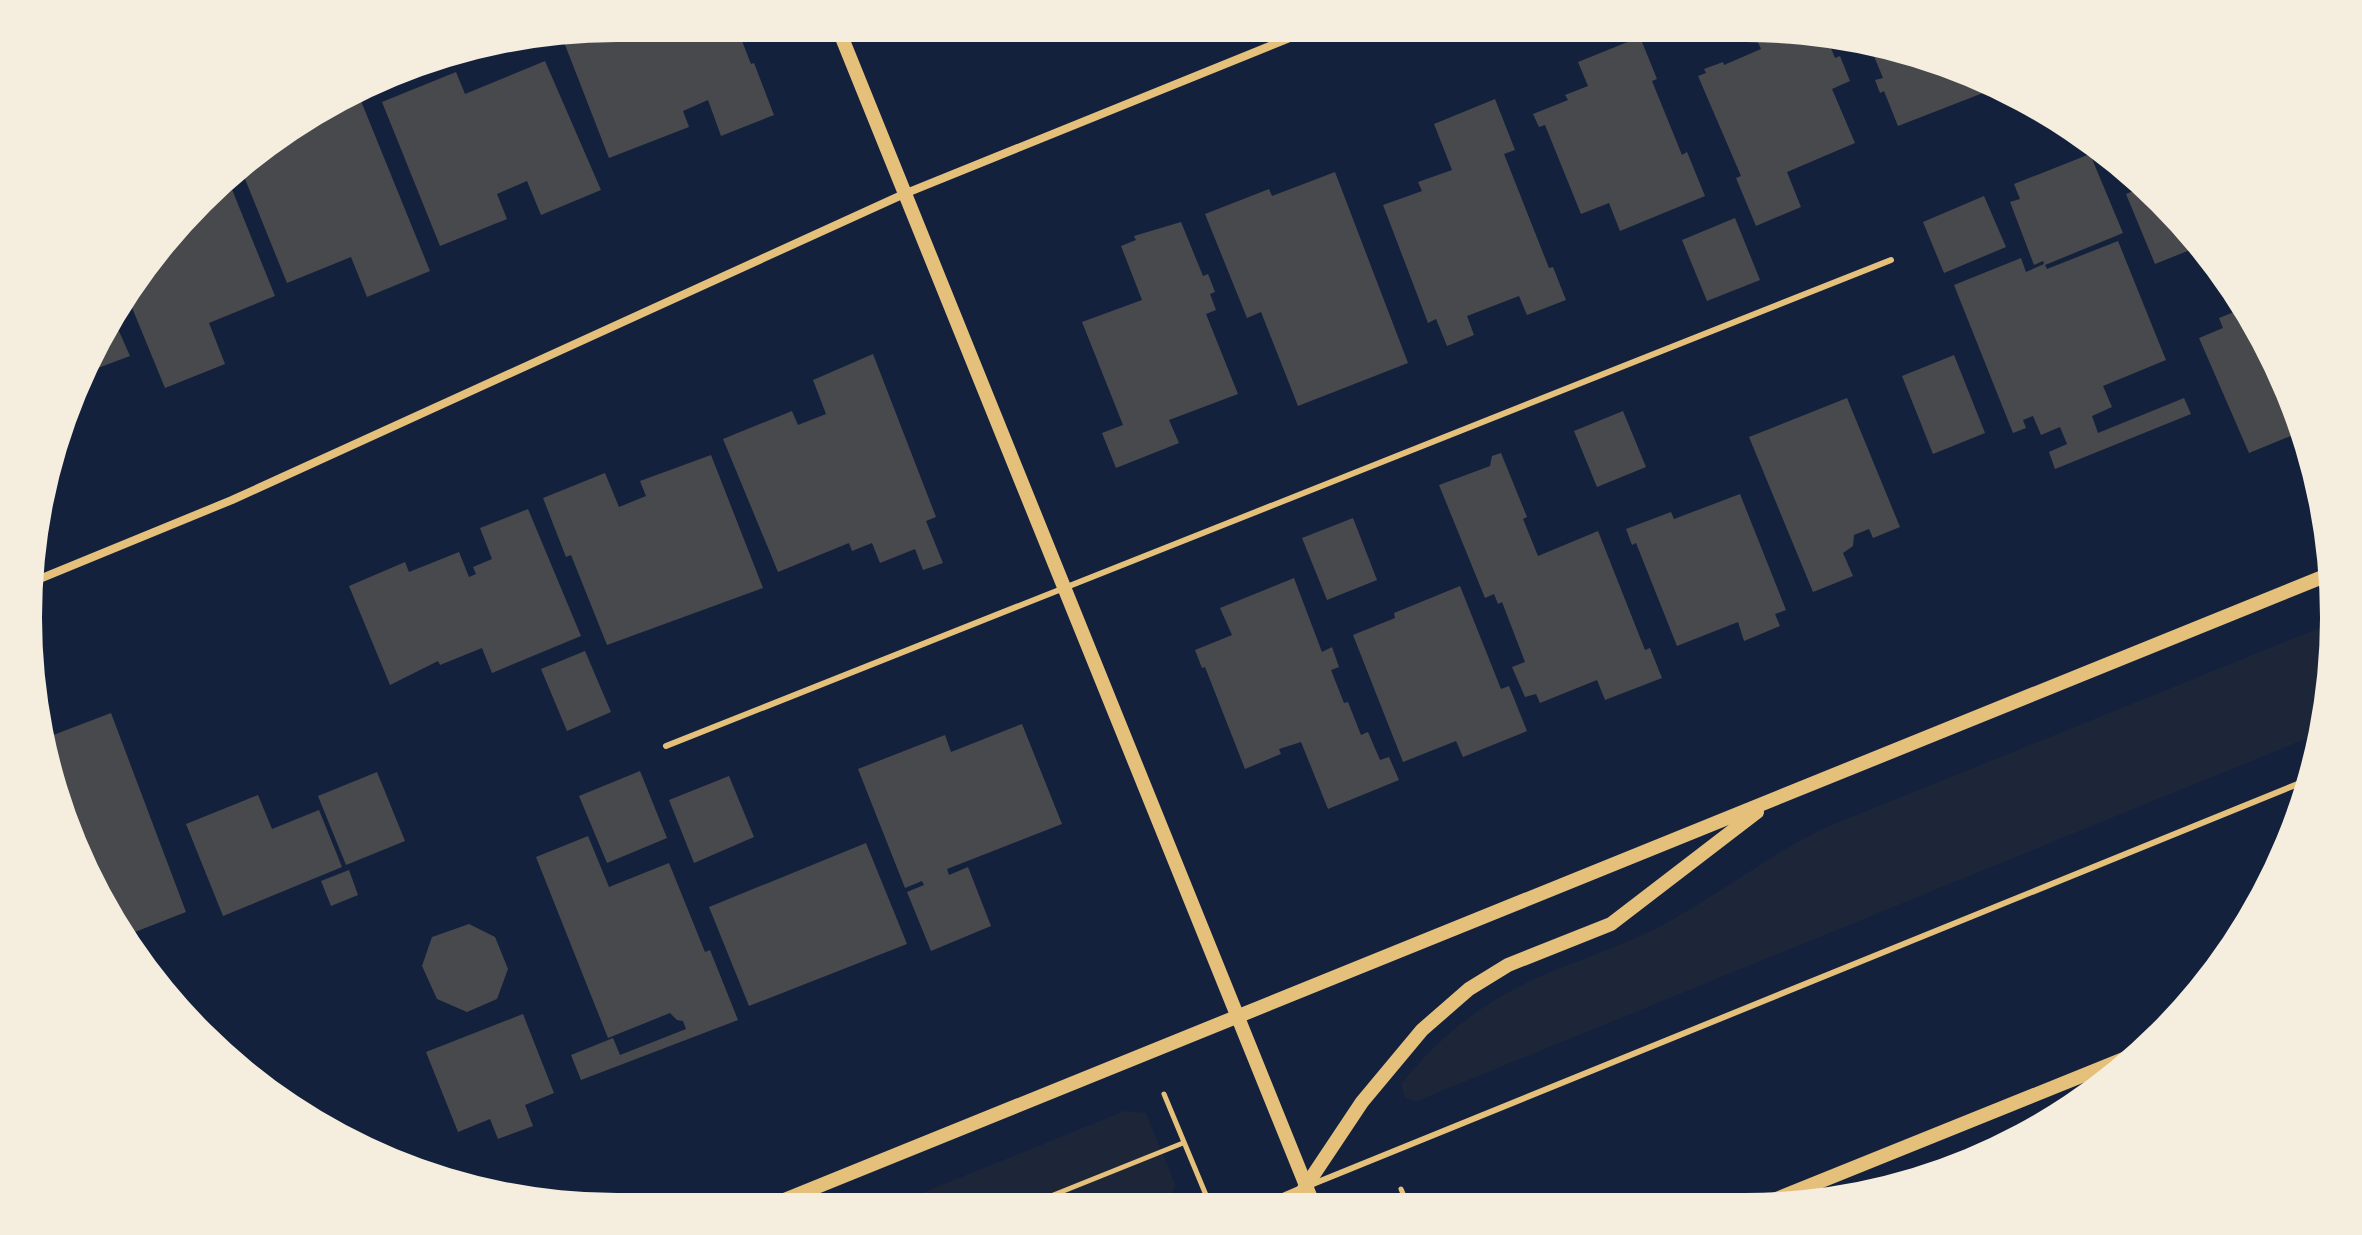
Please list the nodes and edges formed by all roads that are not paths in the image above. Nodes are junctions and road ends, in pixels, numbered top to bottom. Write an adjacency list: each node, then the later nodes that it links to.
1 (844, 42): 3 (street)
2 (1280, 42): 3 (street)
3 (904, 194): 5 (street); 7 (street)
4 (1891, 260): 7 (lane)
5 (43, 577)
6 (2319, 579): 10 (street)
7 (1066, 588): 8 (lane); 11 (street)
8 (666, 746)
9 (2294, 785): 13 (lane)
10 (1773, 800): 11 (street); 13 (street)
11 (1236, 1018): 13 (street); 15 (street)
12 (2103, 1067): 14 (street)
13 (1306, 1186): 16 (lane); 17 (street); 18 (street)
14 (1798, 1190)
15 (802, 1193)
16 (1290, 1193)
17 (1301, 1193)
18 (1309, 1193)

